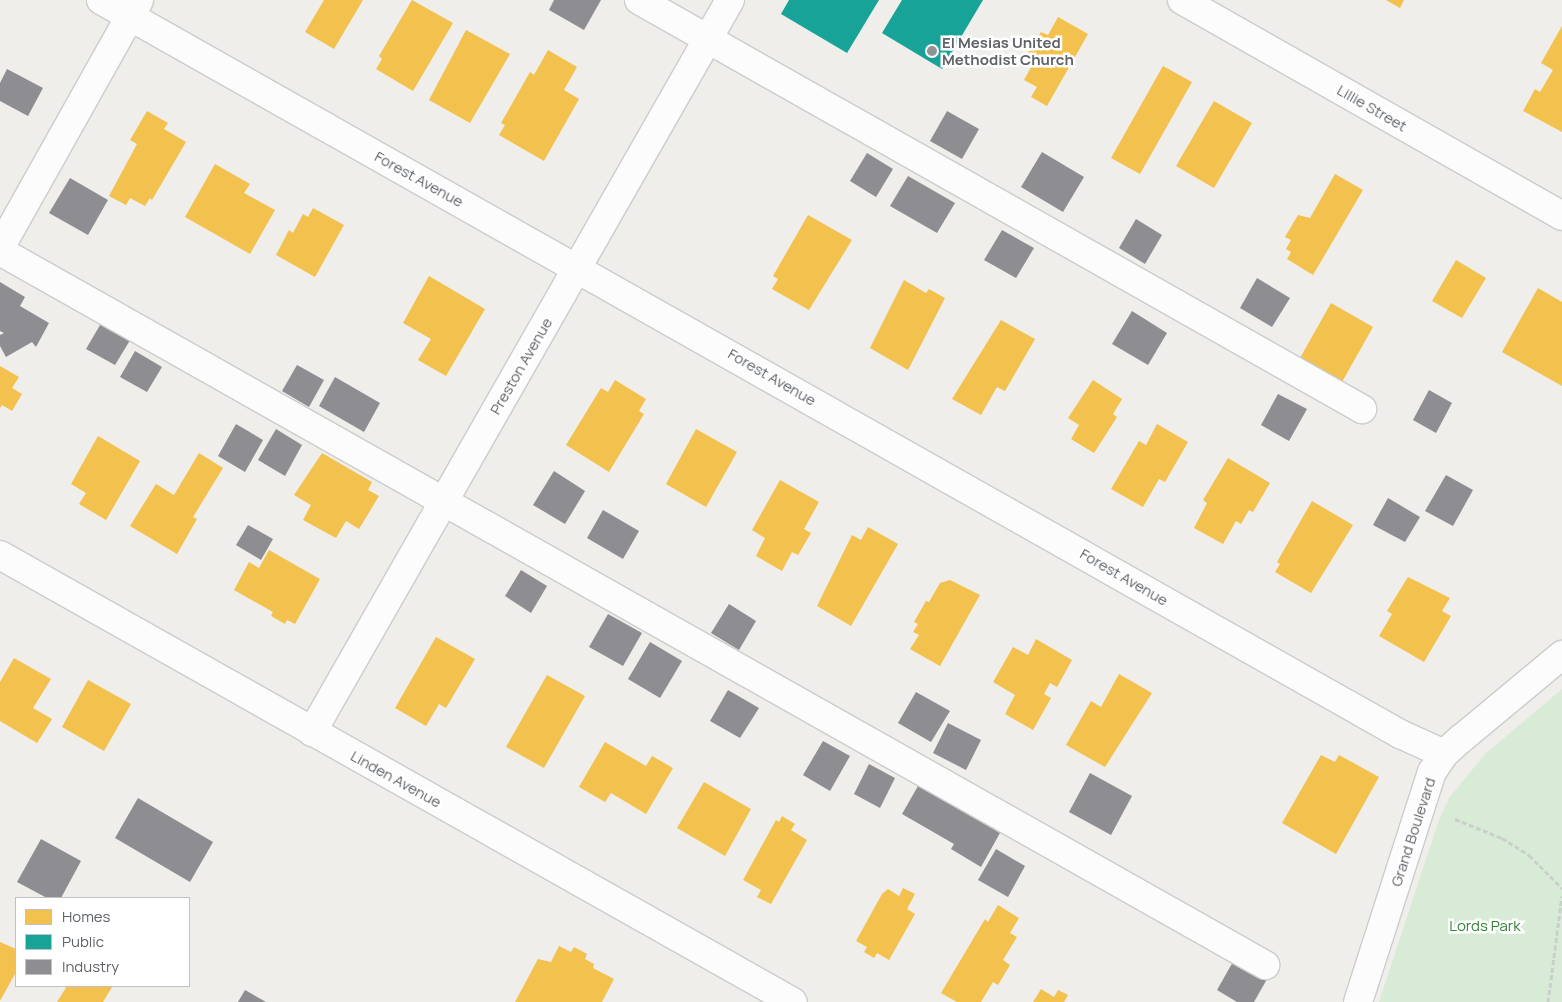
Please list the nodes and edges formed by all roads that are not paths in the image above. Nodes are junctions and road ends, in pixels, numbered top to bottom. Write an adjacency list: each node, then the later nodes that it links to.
1 (101, 0): 5 (street, Forest Avenue)
2 (640, 0): 6 (street)
3 (730, 0): 6 (street, Preston Avenue)
4 (1182, 0): 7 (street, Lillie Street)
5 (134, 8): 8 (street); 9 (street, Forest Avenue)
6 (708, 39): 9 (street, Preston Avenue); 10 (street)
7 (1562, 216)
8 (0, 250): 11 (street)
9 (578, 268): 11 (street, Preston Avenue); 15 (street, Forest Avenue)
10 (1362, 409)
11 (444, 500): 14 (street, Preston Avenue); 16 (street)
12 (0, 555): 14 (street, Linden Avenue)
13 (1562, 655): 15 (street, Grand Boulevard)
14 (312, 732): 17 (street, Linden Avenue)
15 (1444, 754): 18 (street, Grand Boulevard)
16 (1265, 965)
17 (793, 1002)
18 (1358, 1002)

